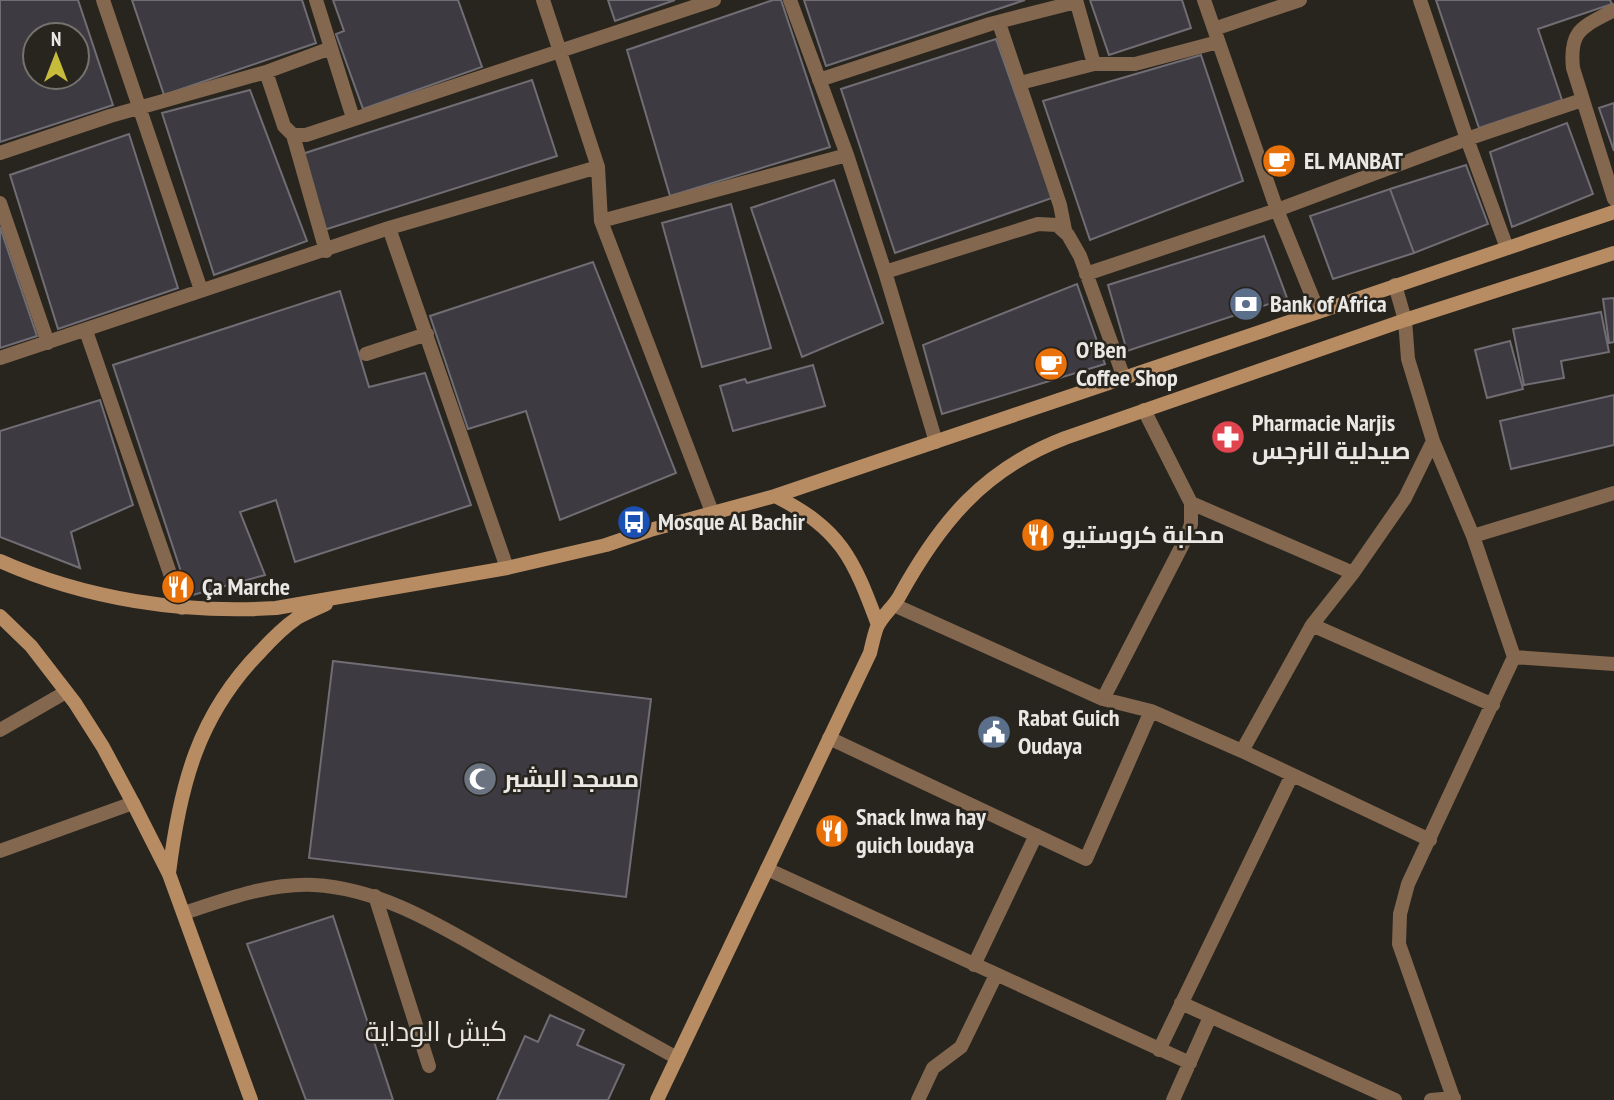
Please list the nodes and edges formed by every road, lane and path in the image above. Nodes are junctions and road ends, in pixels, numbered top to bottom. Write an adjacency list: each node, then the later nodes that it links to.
1 (103, 0): 20 (street)
2 (316, 0): 13 (street)
3 (543, 0): 14 (street)
4 (790, 0): 17 (street)
5 (1205, 0): 12 (street)
6 (1300, 0): 12 (street)
7 (1420, 0): 23 (street)
8 (711, 1): 14 (street)
9 (1076, 1): 11 (street); 15 (street)
10 (1614, 10): 19 (street)
11 (999, 23): 17 (street); 18 (street)
12 (1216, 36): 15 (street); 29 (street)
13 (331, 48): 16 (street); 21 (street)
14 (560, 53): 21 (street); 26 (street)
15 (1094, 64): 18 (street)
16 (266, 72): 20 (street); 22 (street)
17 (820, 80): 25 (street)
18 (1020, 83): 33 (street)
19 (1582, 100): 23 (street); 27 (street)
20 (140, 110): 24 (street); 40 (street)
21 (353, 118): 22 (street)
22 (293, 135): 35 (street)
23 (1466, 139): 29 (street); 34 (street)
24 (0, 153)
25 (848, 155): 31 (street); 37 (street)
26 (598, 167): 31 (street); 32 (street)
27 (1614, 199)
28 (0, 203): 45 (street)
29 (1277, 210): 38 (street); 41 (street)
30 (1614, 212): 34 (street)
31 (601, 221): 55 (street)
32 (389, 228): 35 (street); 44 (street)
33 (1065, 230): 37 (street); 38 (street)
34 (1507, 248): 39 (street)
35 (326, 251): 40 (street)
36 (1614, 253): 42 (street)
37 (885, 272): 51 (street)
38 (1086, 274): 48 (street)
39 (1395, 285): 41 (street); 42 (street)
40 (201, 290): 43 (street)
41 (1318, 311): 48 (street)
42 (1405, 320): 49 (street); 50 (street)
43 (86, 331): 45 (street); 62 (street)
44 (427, 334): 46 (street); 58 (street)
45 (48, 342): 47 (street)
46 (366, 354)
47 (0, 358)
48 (1124, 378): 51 (street)
49 (1144, 410): 54 (street); 61 (street)
50 (1433, 441): 56 (street); 59 (street)
51 (936, 442): 53 (street)
52 (1614, 493): 56 (street)
53 (775, 496): 55 (street); 64 (street)
54 (1191, 503): 59 (street); 69 (street)
55 (712, 513): 58 (street)
56 (1473, 536): 66 (street)
57 (0, 561): 62 (street)
58 (507, 568): 60 (street)
59 (1353, 573): 65 (street)
60 (338, 598): 62 (street); 81 (street)
61 (894, 605): 64 (street); 69 (street)
62 (182, 608)
63 (0, 616): 68 (street)
64 (878, 625): 73 (street)
65 (1312, 625): 70 (street); 74 (street)
66 (1514, 657): 67 (street); 70 (street)
67 (1614, 664)
68 (66, 692): 72 (street); 76 (street)
69 (1103, 699): 71 (street)
70 (1493, 705): 78 (street)
71 (1151, 711): 74 (street); 77 (street)
72 (0, 730)
73 (829, 738): 77 (street); 80 (street)
74 (1242, 751): 75 (street)
75 (1292, 775): 78 (street); 86 (street)
76 (133, 803): 79 (street); 81 (street)
77 (1036, 835): 84 (street)
78 (1430, 840): 92 (street)
79 (0, 851)
80 (767, 869): 84 (street); 89 (street)
81 (169, 874): 83 (street)
82 (375, 896): 83 (street); 89 (street); 91 (street)
83 (184, 913): 93 (street)
84 (974, 965): 85 (street)
85 (996, 975): 88 (street); 95 (street)
86 (1181, 1003): 87 (street); 88 (street)
87 (1210, 1017): 90 (street); 97 (street)
88 (1159, 1050): 90 (street)
89 (677, 1058): 94 (street)
90 (1190, 1063): 96 (street)
91 (429, 1066)
92 (1454, 1099): 98 (street)
93 (251, 1100)
94 (657, 1100)
95 (918, 1100)
96 (1173, 1100)
97 (1395, 1100)
98 (1431, 1100)

